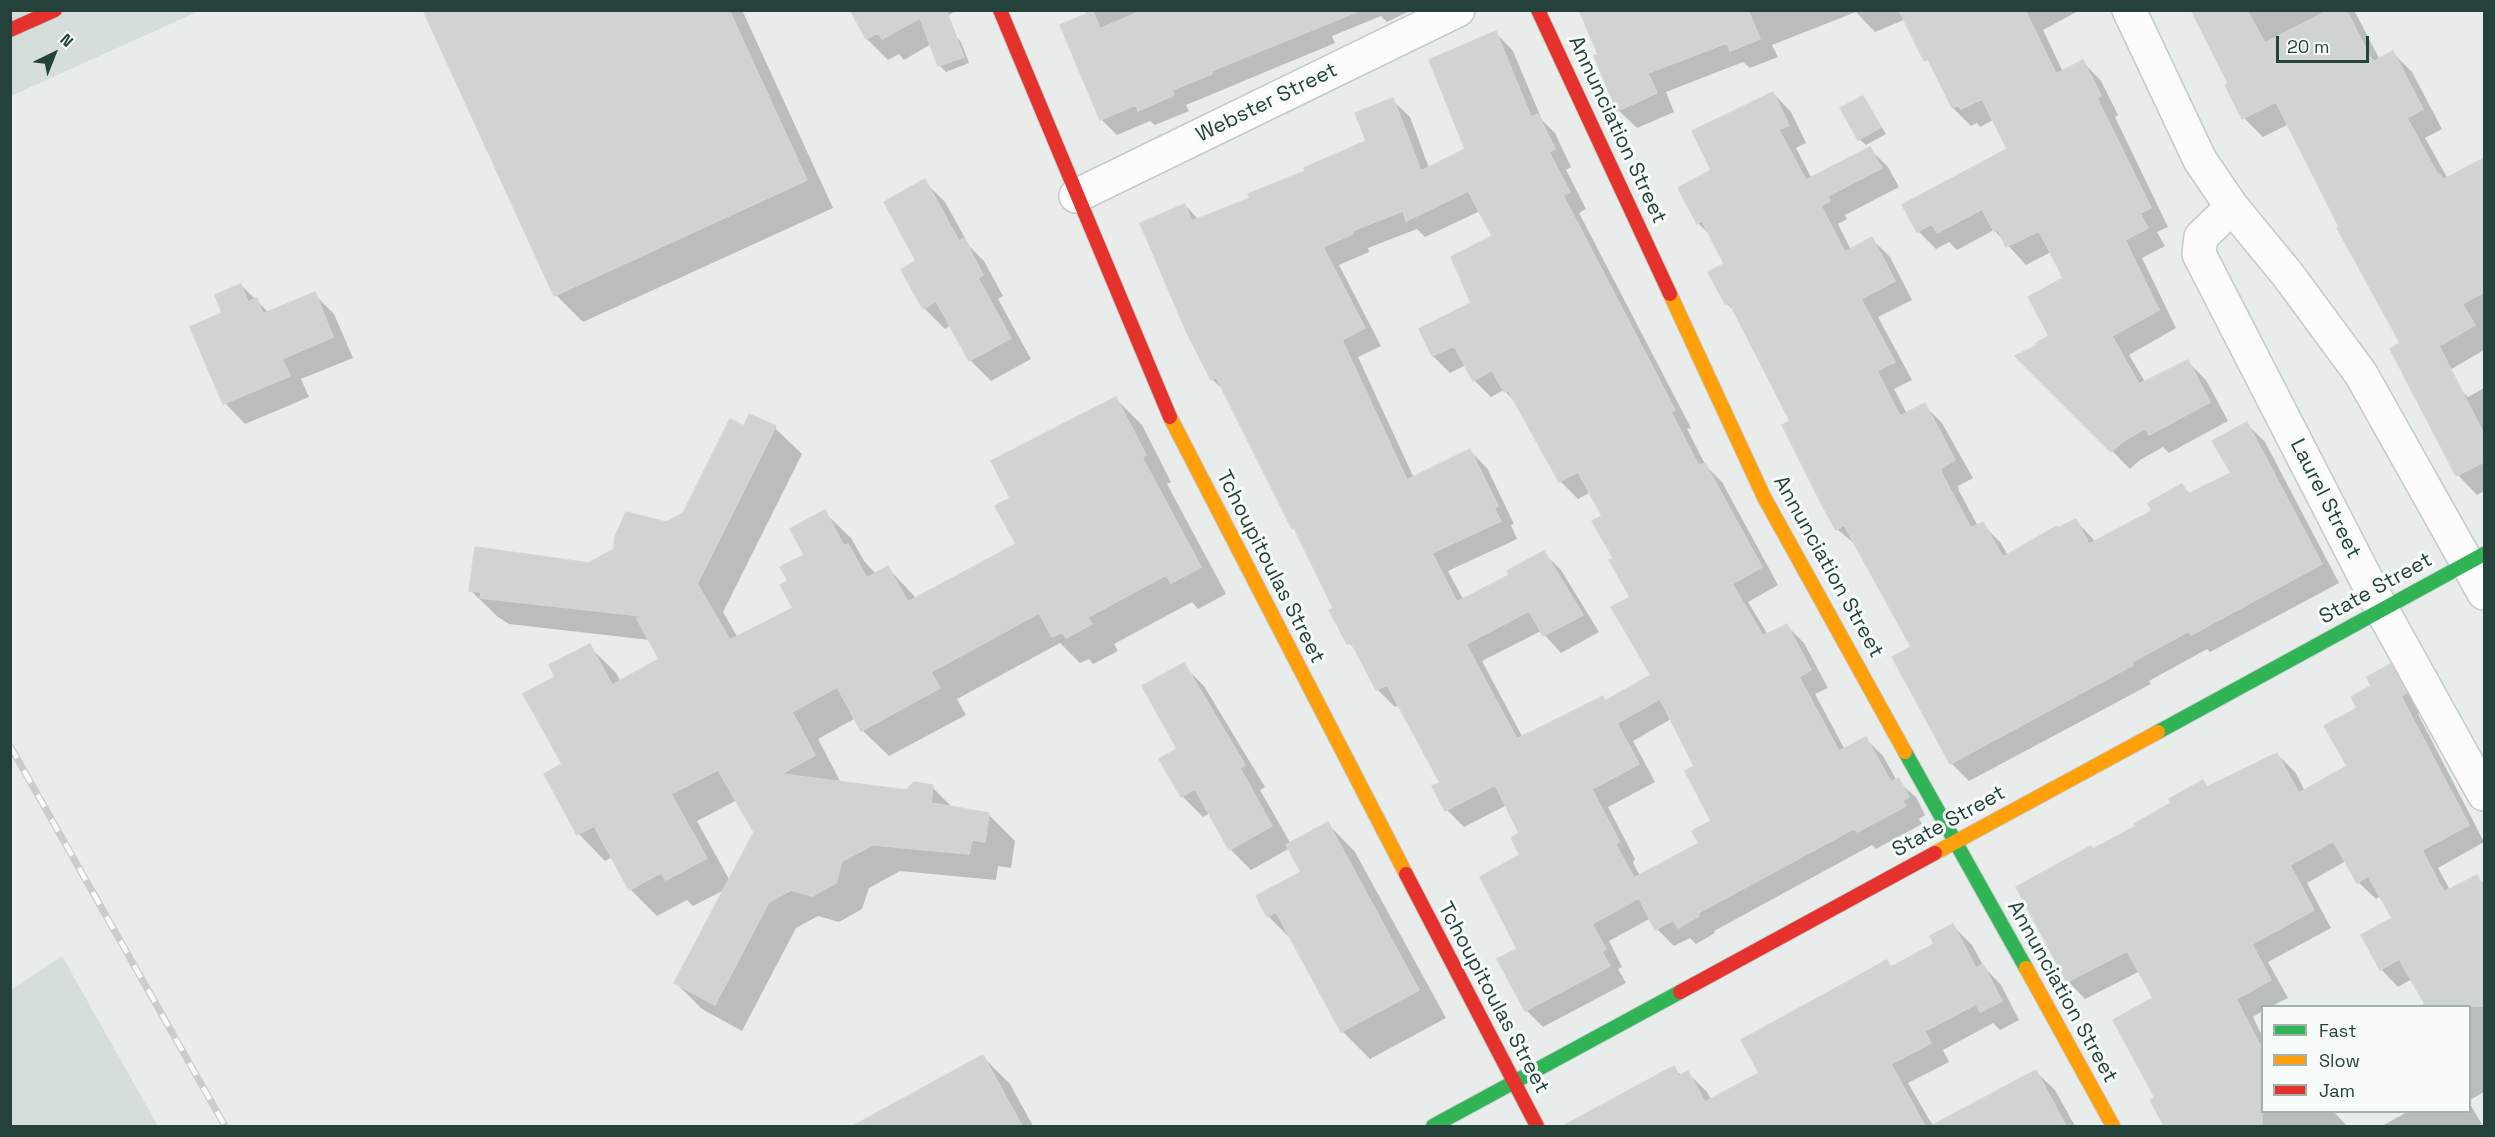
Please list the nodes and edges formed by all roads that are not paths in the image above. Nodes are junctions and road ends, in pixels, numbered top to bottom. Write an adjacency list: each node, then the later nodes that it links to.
1 (55, 10): 6 (street)
2 (1000, 10): 7 (street, Tchoupitoulas Street)
3 (1458, 10): 7 (street, Webster Street)
4 (1538, 10): 13 (street, Annunciation Street)
5 (2129, 10): 8 (street)
6 (10, 30)
7 (1076, 196): 14 (street, Tchoupitoulas Street)
8 (2232, 207): 9 (street); 11 (street, Laurel Street)
9 (2476, 558): 10 (street); 11 (street, State Street)
10 (2484, 593)
11 (2382, 610): 12 (street, Laurel Street); 13 (street, State Street)
12 (2484, 794)
13 (1955, 843): 14 (street, State Street); 17 (street, Annunciation Street)
14 (1514, 1083): 15 (street, State Street); 16 (street, Tchoupitoulas Street)
15 (1433, 1126)
16 (1537, 1126)
17 (2113, 1126)

